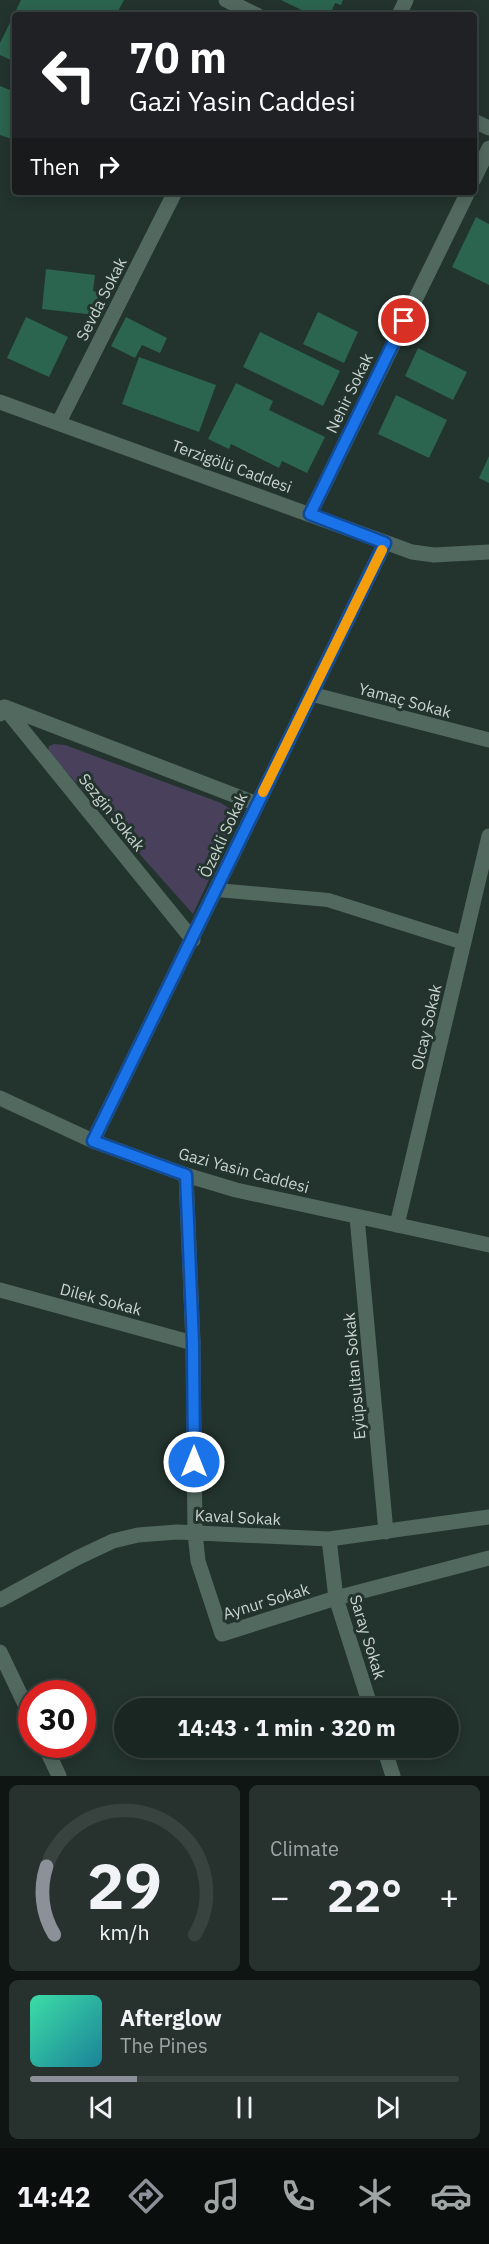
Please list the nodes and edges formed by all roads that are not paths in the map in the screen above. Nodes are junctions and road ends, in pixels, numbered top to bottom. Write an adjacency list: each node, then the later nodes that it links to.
1 (226, 0): 2 (street)
2 (251, 12)
3 (489, 148): 4 (street)
4 (477, 173)
5 (173, 195): 8 (street, Sevda Sokak)
6 (467, 195): 9 (street, Nehir Sokak)
7 (0, 402): 8 (street, Terzigölü Caddesi)
8 (59, 422): 9 (street, Terzigölü Caddesi)
9 (310, 514): 10 (street, Terzigölü Caddesi)
10 (385, 543): 11 (street, Terzigölü Caddesi); 12 (street, Özekli Sokak)
11 (489, 552)
12 (311, 694): 14 (street, Yamaç Sokak); 15 (street, Özekli Sokak)
13 (1, 708): 15 (street, Sezgin Sokak); 18 (street, Sezgin Sokak)
14 (489, 740)
15 (256, 804): 17 (street, Özekli Sokak)
16 (489, 836): 19 (street, Olcay Sokak)
17 (217, 890): 18 (street, Özekli Sokak); 19 (lane)
18 (193, 940): 21 (street, Özekli Sokak)
19 (464, 943): 24 (street, Olcay Sokak)
20 (0, 1098): 21 (street, Gazi Yasin Caddesi)
21 (93, 1141): 22 (street, Gazi Yasin Caddesi)
22 (186, 1175): 23 (street, Gazi Yasin Caddesi); 27 (street, Aynur Sokak)
23 (357, 1217): 24 (street, Gazi Yasin Caddesi); 29 (street, Eyüpsultan Sokak)
24 (397, 1226): 25 (street, Gazi Yasin Caddesi)
25 (489, 1245)
26 (0, 1290): 27 (street, Dilek Sokak)
27 (193, 1343): 30 (street, Aynur Sokak)
28 (489, 1517): 29 (street, Kaval Sokak)
29 (386, 1532): 31 (street, Kaval Sokak)
30 (195, 1533): 31 (street, Kaval Sokak); 33 (street, Aynur Sokak); 34 (street, Kaval Sokak)
31 (329, 1539): 33 (street, Saray Sokak)
32 (489, 1558): 33 (street, Aynur Sokak)
33 (336, 1598): 37 (street, Saray Sokak)
34 (0, 1600)
35 (0, 1652): 36 (street)
36 (18, 1690)
37 (368, 1698)
38 (51, 1758): 40 (street)
39 (387, 1758): 41 (street)
40 (59, 1776)
41 (393, 1776)

